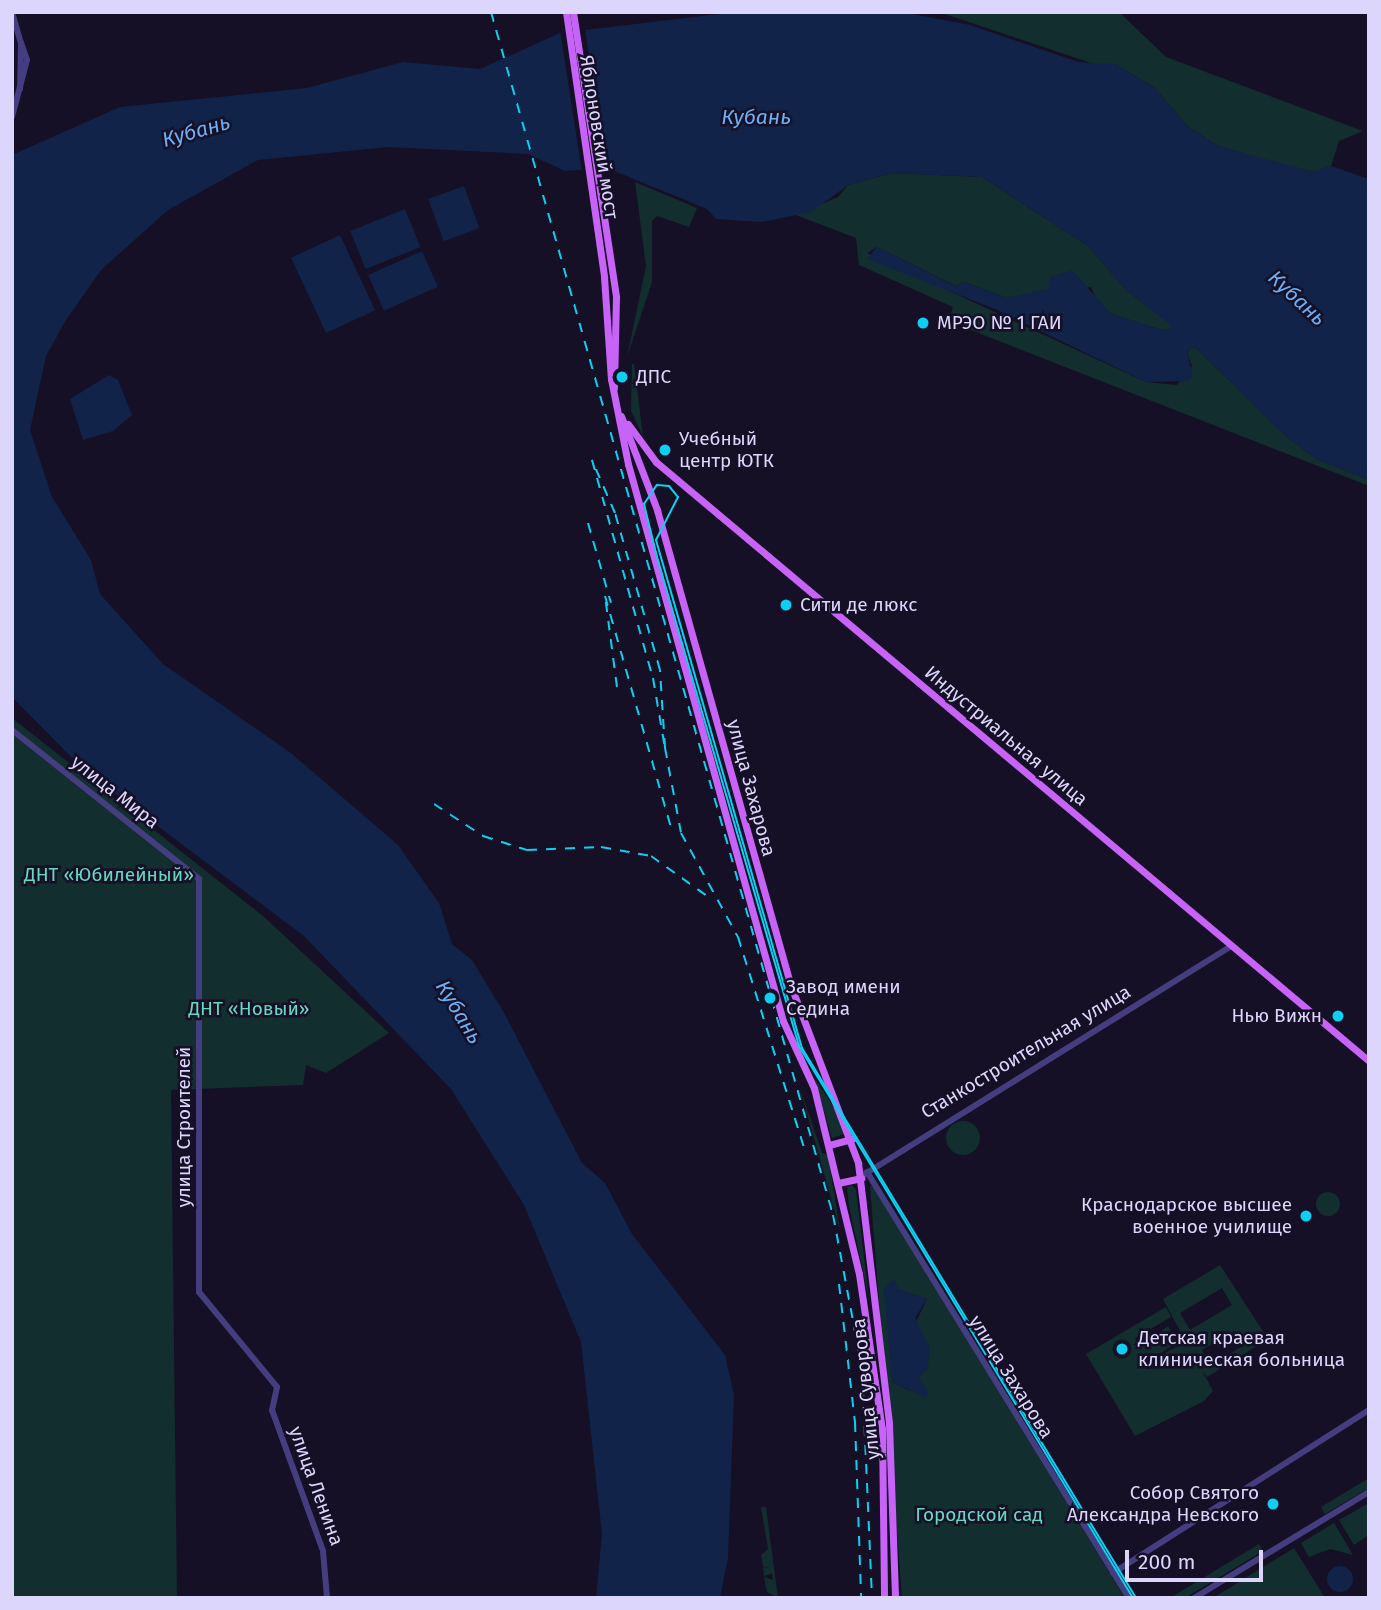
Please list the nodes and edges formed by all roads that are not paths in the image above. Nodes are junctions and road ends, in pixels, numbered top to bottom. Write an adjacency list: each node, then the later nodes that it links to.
1 (12, 12): 4 (street)
2 (566, 12): 5 (main road, Яблоновский мост)
3 (573, 12): 5 (main road, Яблоновский мост)
4 (12, 117)
5 (607, 267): 6 (main road, улица Захарова)
6 (616, 405): 7 (main road, улица Захарова); 8 (main road, Индустриальная улица); 9 (main road, улица Захарова)
7 (633, 446): 8 (main road); 9 (main road); 10 (main road, улица Захарова)
8 (645, 450): 11 (main road, Индустриальная улица)
9 (626, 453): 12 (main road, улица Захарова)
10 (640, 461): 12 (main road); 13 (main road, улица Захарова)
11 (656, 462): 13 (main road); 16 (main road, Индустриальная улица)
12 (628, 464): 19 (main road, улица Захарова)
13 (649, 484): 18 (main road, улица Захарова)
14 (12, 730): 15 (street, улица Мира)
15 (199, 878): 22 (street, улица Строителей)
16 (1232, 946): 17 (main road, Индустриальная улица); 20 (street, Станкостроительная улица)
17 (1369, 1061)
18 (852, 1139): 19 (main road); 20 (main road, улица Захарова)
19 (829, 1145): 21 (main road, улица Захарова)
20 (864, 1175): 21 (main road, Станкостроительная улица); 25 (street, улица Захарова); 28 (main road, улица Суворова)
21 (838, 1183): 27 (main road, улица Суворова)
22 (277, 1387): 26 (street, улица Ленина)
23 (1369, 1410): 25 (street)
24 (1369, 1494): 30 (street)
25 (1113, 1573): 29 (street, улица Захарова)
26 (327, 1598)
27 (886, 1598)
28 (895, 1598)
29 (1129, 1598)
30 (1196, 1598)

